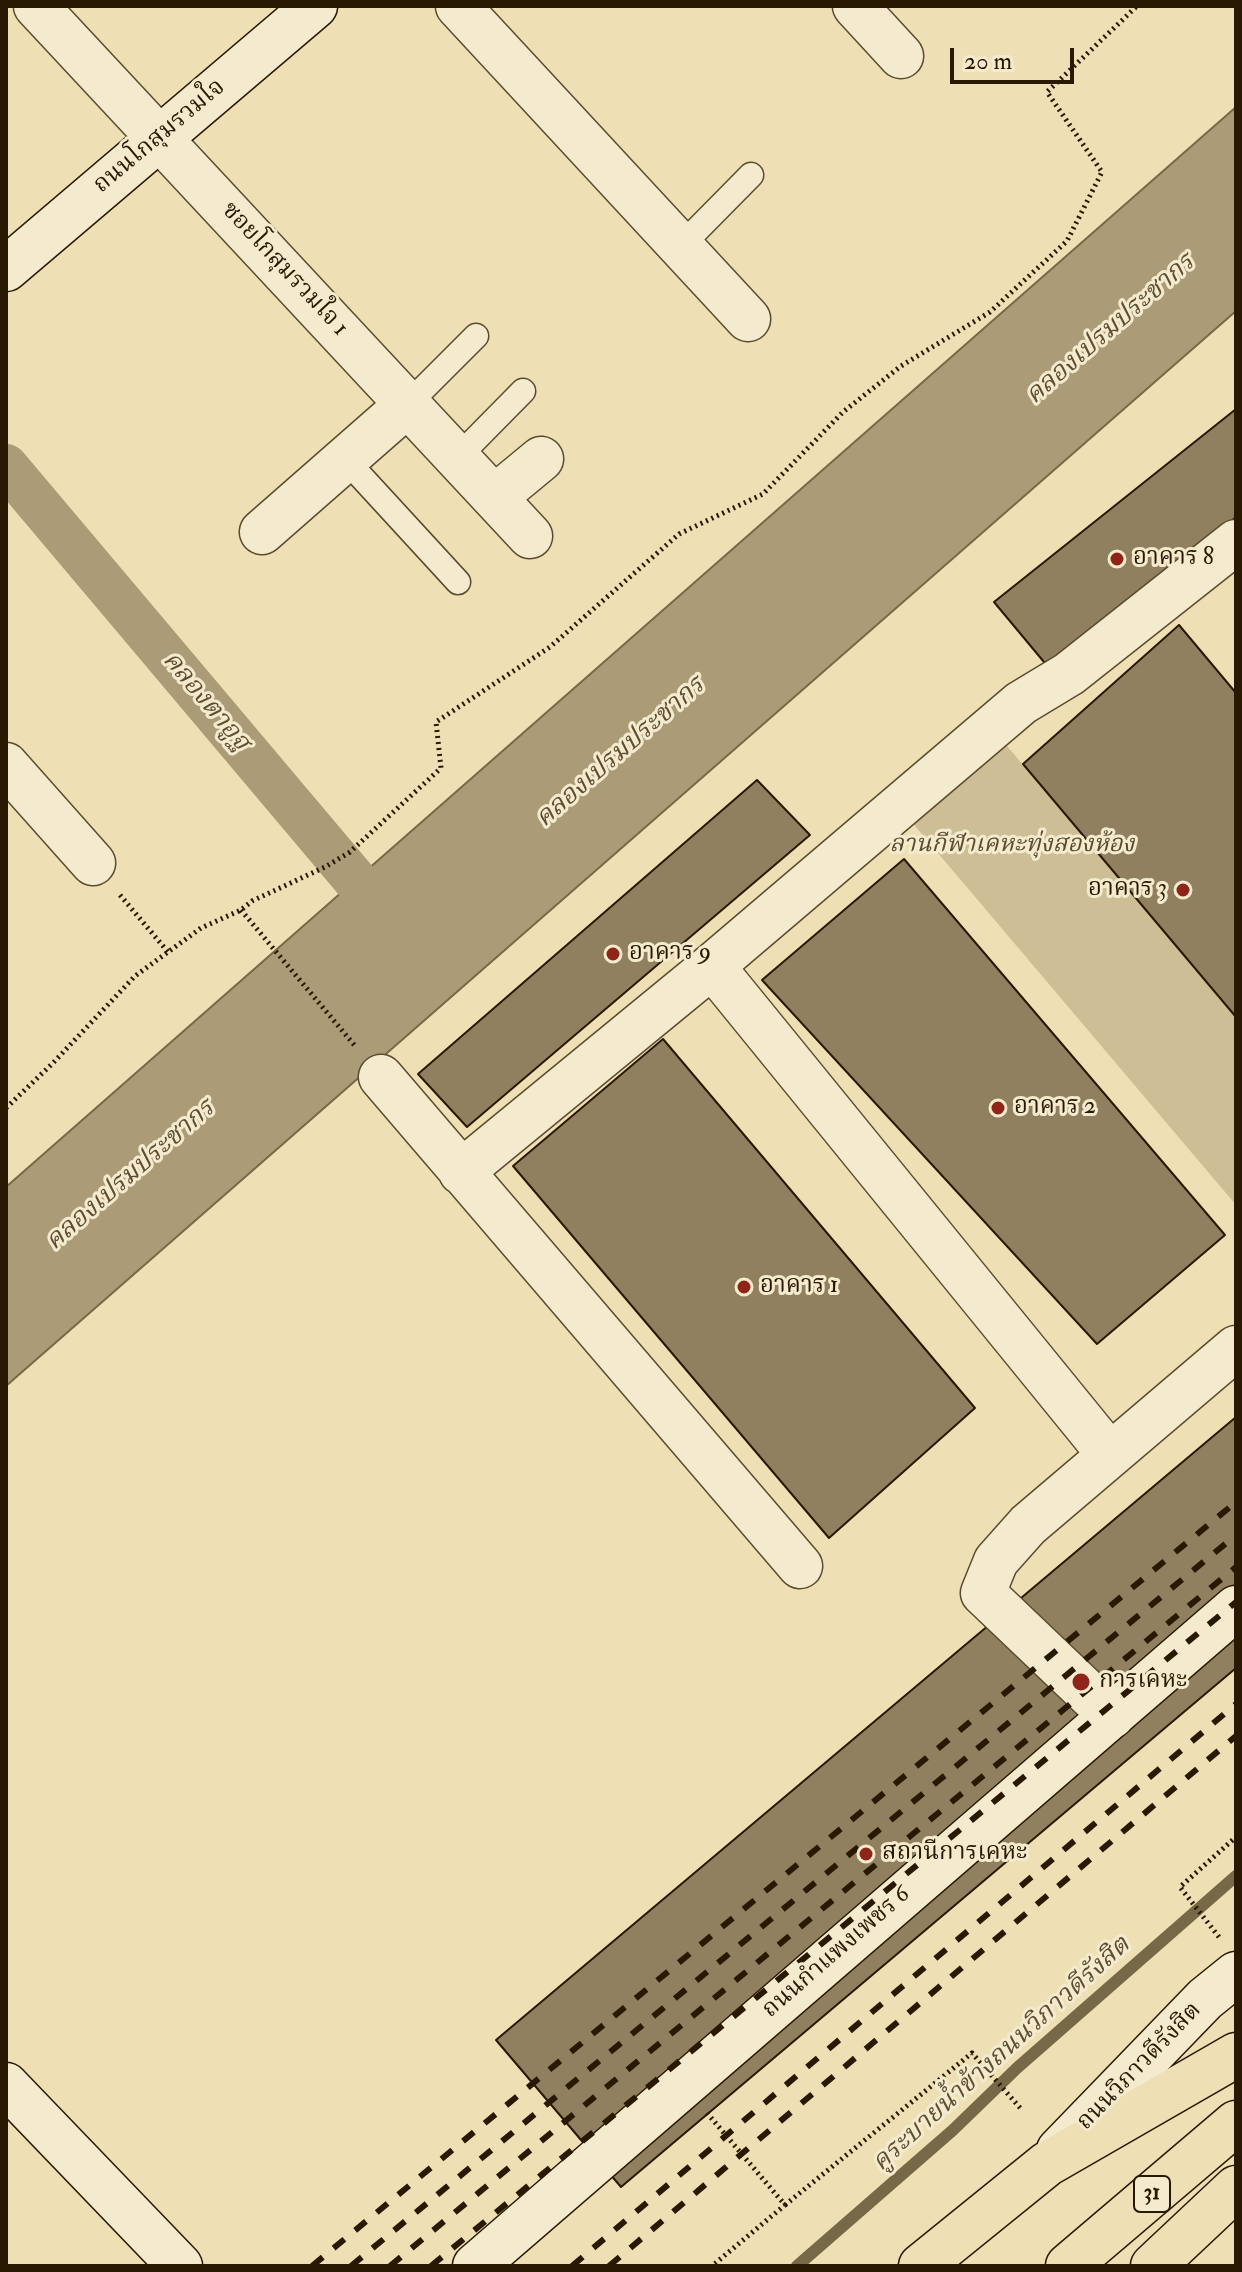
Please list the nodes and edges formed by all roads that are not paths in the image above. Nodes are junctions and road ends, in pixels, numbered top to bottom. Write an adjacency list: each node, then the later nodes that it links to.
1 (36, 6): 6 (street, ซอยโกสุมรวมใจ 1)
2 (315, 6): 6 (street, ถนนโกสุมรวมใจ)
3 (458, 6): 8 (street)
4 (855, 6): 5 (street)
5 (901, 56)
6 (160, 137): 9 (street, ถนนโกสุมรวมใจ); 13 (street, ซอยโกสุมรวมใจ 1)
7 (751, 175): 8 (lane)
8 (681, 246): 10 (street)
9 (6, 269)
10 (748, 319)
11 (476, 336): 13 (lane)
12 (523, 391): 14 (lane)
13 (408, 404): 14 (street, ซอยโกสุมรวมใจ 1); 15 (street)
14 (458, 457): 17 (street, ซอยโกสุมรวมใจ 1)
15 (345, 459): 18 (street); 21 (lane)
16 (541, 459): 17 (street)
17 (495, 497): 19 (street, ซอยโกสุมรวมใจ 1)
18 (262, 532)
19 (530, 536)
20 (1236, 542): 24 (street)
21 (458, 582)
22 (6, 765): 23 (street)
23 (93, 863)
24 (712, 966): 26 (street); 28 (street)
25 (372, 1067): 26 (street)
26 (461, 1172): 29 (street)
27 (1236, 1348): 28 (street)
28 (1110, 1455): 31 (street)
29 (800, 1566)
30 (1236, 1608): 31 (street, ถนนกำแพงเพชร 6)
31 (1112, 1716): 40 (street, ถนนกำแพงเพชร 6)
32 (1236, 1974): 36 (street, ถนนวิภาวดีรังสิต)
33 (1236, 2055): 36 (highway, ถนนวิภาวดีรังสิต)
34 (6, 2085): 39 (street)
35 (1236, 2123): 42 (highway, 31)
36 (1047, 2164): 41 (highway, ถนนวิภาวดีรังสิต)
37 (1236, 2188): 43 (highway, 31)
38 (1236, 2204): 43 (highway, 31)
39 (180, 2266)
40 (475, 2266)
41 (921, 2266)
42 (1068, 2266)
43 (1154, 2266)

